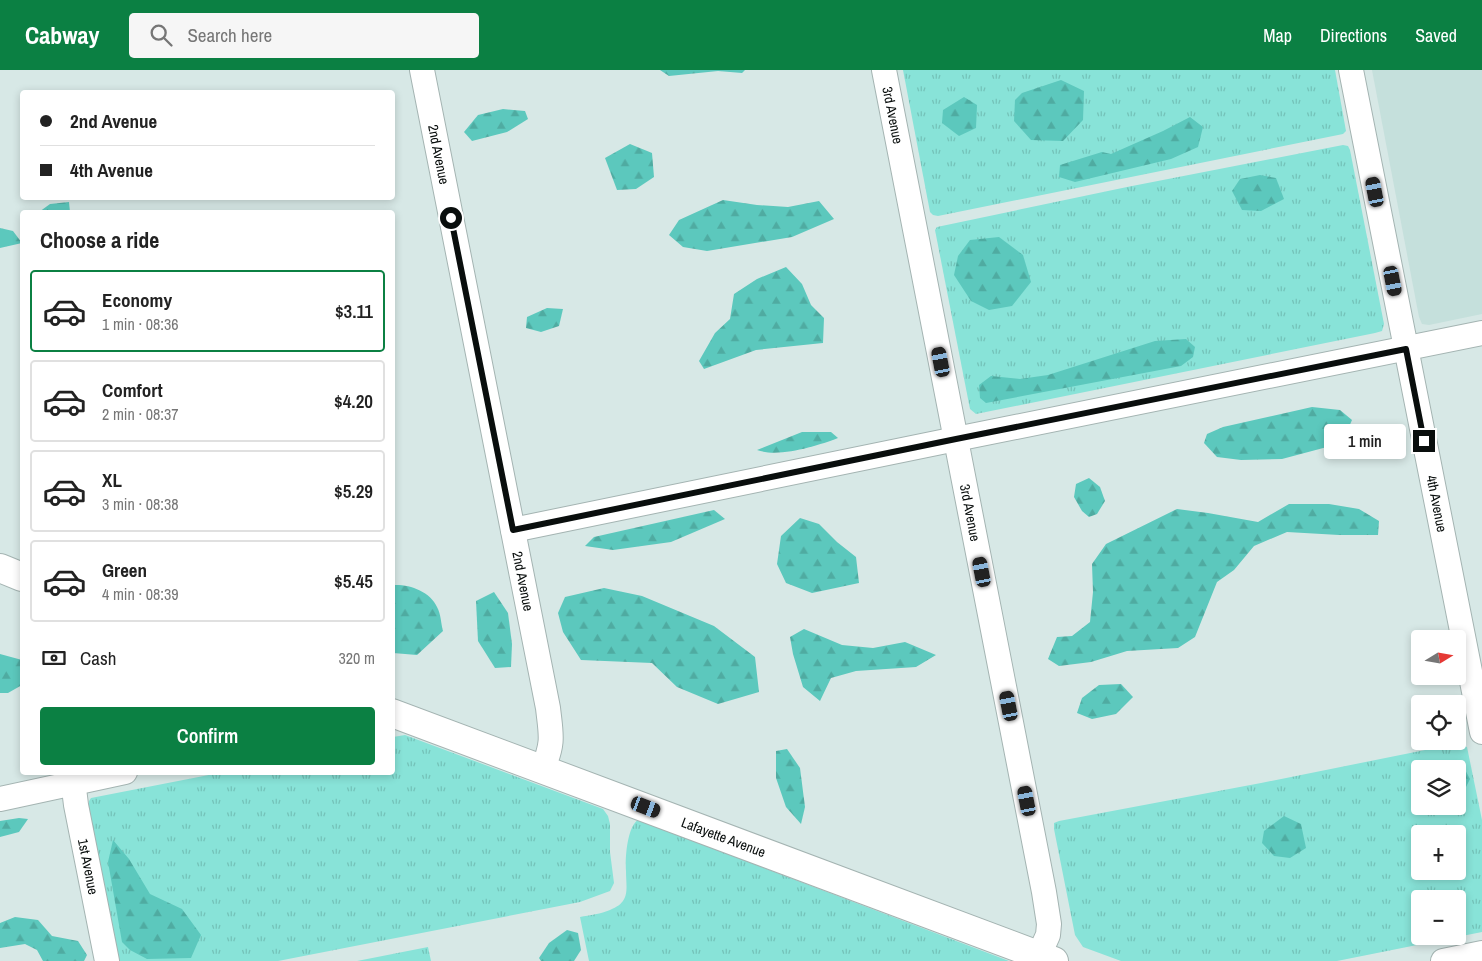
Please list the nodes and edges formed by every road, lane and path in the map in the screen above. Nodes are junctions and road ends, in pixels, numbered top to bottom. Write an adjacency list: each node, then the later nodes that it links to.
1 (422, 70): 7 (street, 2nd Avenue)
2 (884, 70): 6 (street, 3rd Avenue)
3 (1351, 70): 5 (street, 4th Avenue)
4 (1482, 333): 5 (street)
5 (1406, 349): 6 (street); 11 (street, 4th Avenue)
6 (956, 439): 7 (street); 17 (street, 3rd Avenue)
7 (513, 530): 12 (street, 2nd Avenue)
8 (0, 568): 9 (street)
9 (20, 576)
10 (395, 714): 12 (street, Lafayette Avenue)
11 (1482, 732)
12 (543, 768): 17 (street, Lafayette Avenue)
13 (99, 775): 14 (street)
14 (72, 778): 15 (street); 18 (street, 1st Avenue)
15 (0, 799)
16 (1482, 953): 19 (street)
17 (1046, 958)
18 (106, 961)
19 (1443, 961)

